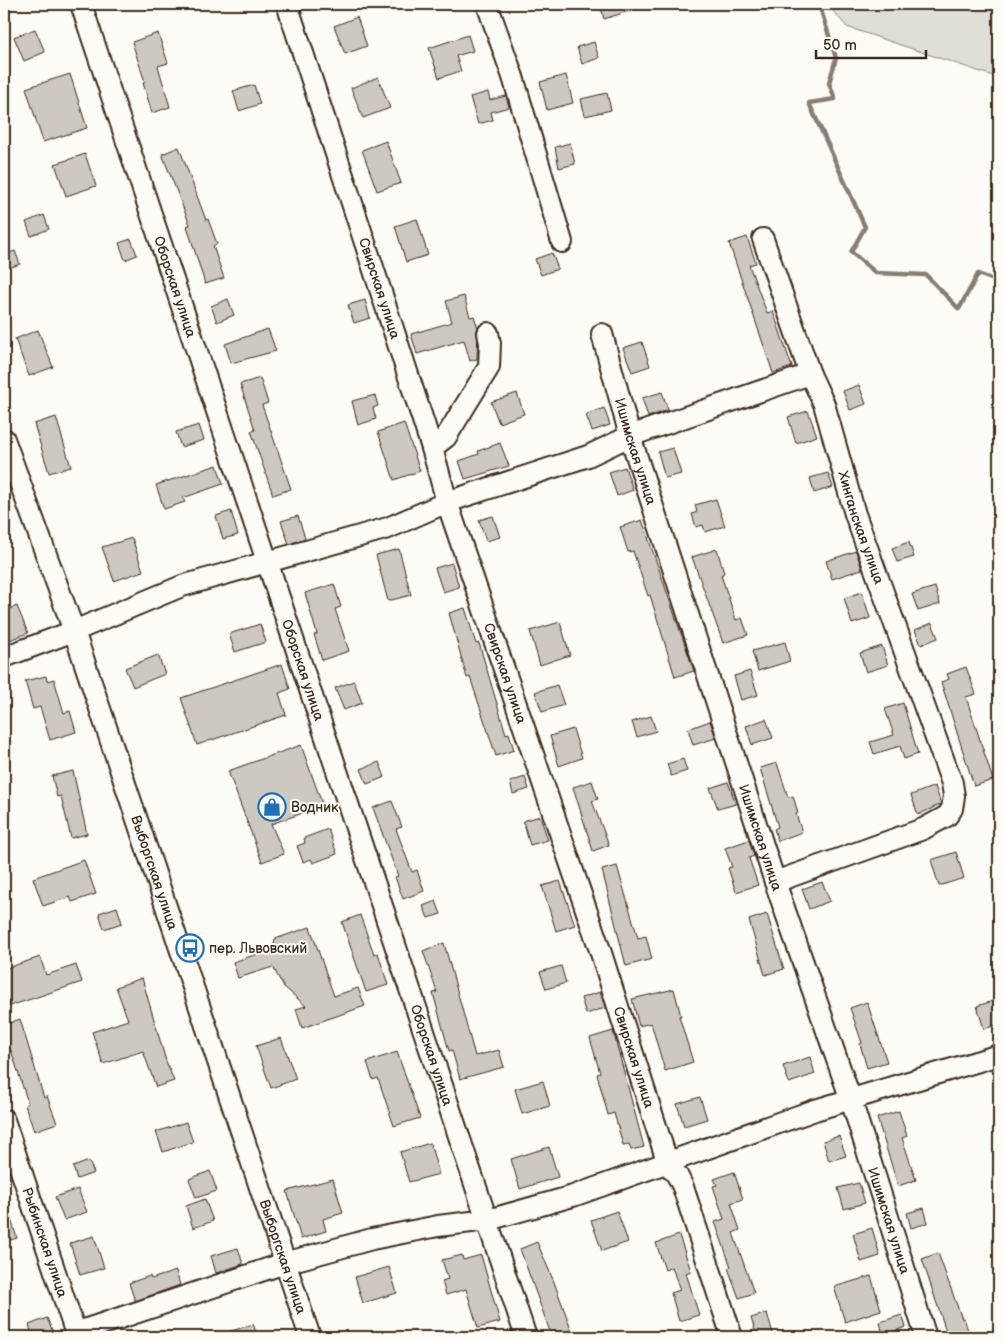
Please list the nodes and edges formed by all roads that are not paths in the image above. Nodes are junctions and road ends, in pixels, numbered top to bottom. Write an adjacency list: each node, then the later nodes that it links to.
1 (81, 4): 13 (street, Оборская улица)
2 (287, 4): 11 (street, Свирская улица)
3 (487, 4): 5 (street)
4 (763, 238): 8 (street, Хинганская улица)
5 (562, 242)
6 (488, 333): 11 (street)
7 (602, 334): 9 (street, Ишимская улица)
8 (810, 374): 9 (street); 16 (street, Хинганская улица)
9 (630, 436): 12 (street); 16 (street, Ишимская улица)
10 (4, 439): 14 (street, Выборгская улица)
11 (432, 448): 12 (street, Свирская улица)
12 (446, 502): 13 (street); 20 (street, Свирская улица)
13 (266, 562): 14 (street); 21 (street, Оборская улица)
14 (74, 631): 15 (street); 22 (street, Выборгская улица)
15 (4, 657)
16 (774, 882): 18 (street, Ишимская улица)
17 (999, 1055): 18 (street)
18 (851, 1100): 20 (street); 27 (street, Ишимская улица)
19 (4, 1120): 23 (street, Рыбинская улица)
20 (668, 1164): 21 (street); 26 (street, Свирская улица)
21 (488, 1220): 22 (street); 25 (street, Оборская улица)
22 (285, 1263): 23 (street); 24 (street, Выборгская улица)
23 (76, 1335)
24 (310, 1337)
25 (526, 1337)
26 (732, 1337)
27 (926, 1337)

